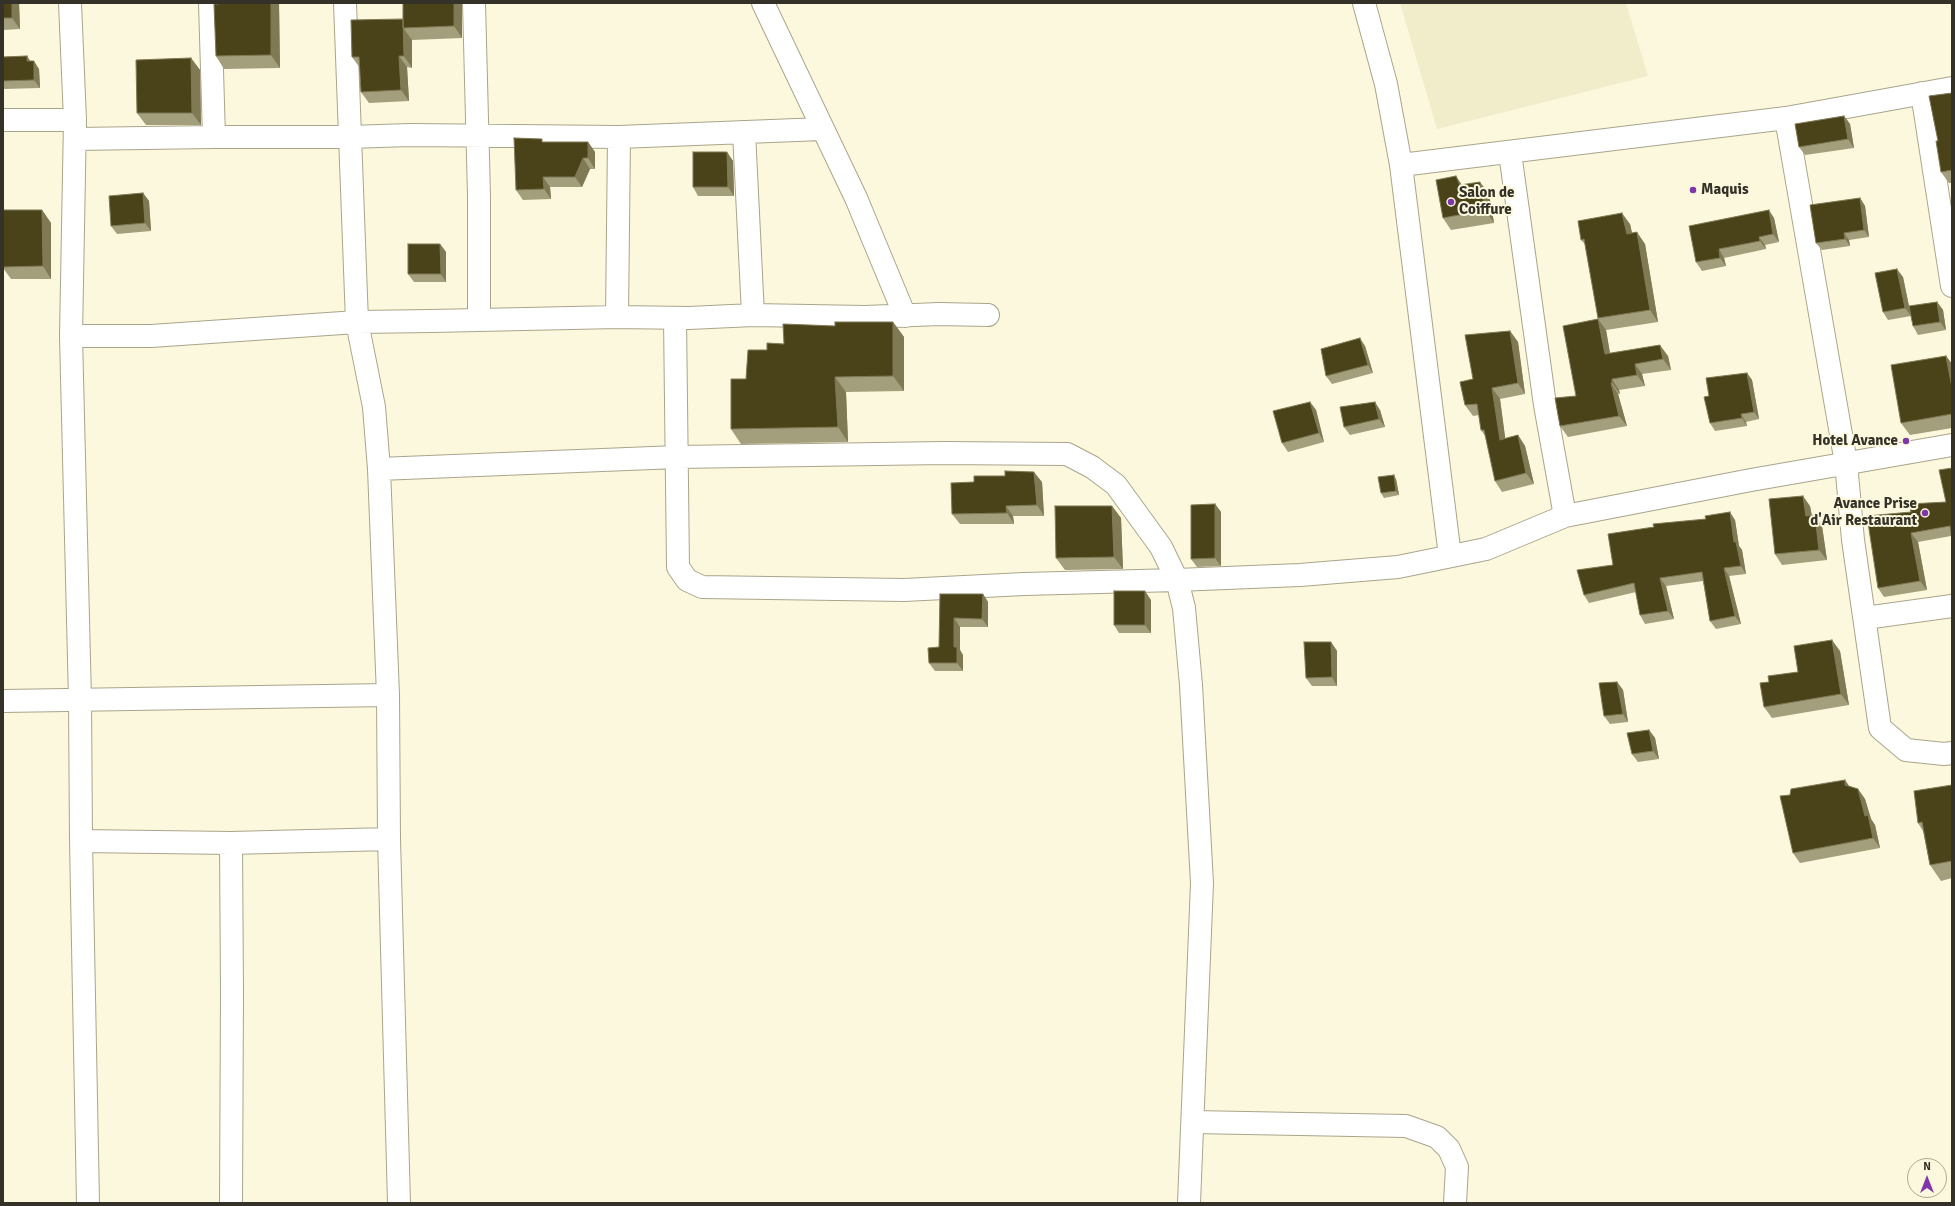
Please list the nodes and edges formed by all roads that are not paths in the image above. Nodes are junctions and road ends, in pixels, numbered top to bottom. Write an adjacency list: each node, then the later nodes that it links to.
1 (70, 3): 12 (street)
2 (210, 3): 15 (street)
3 (345, 3): 17 (street)
4 (474, 3): 14 (street)
5 (763, 3): 11 (street)
6 (1364, 3): 19 (street)
7 (1952, 88): 8 (street)
8 (1922, 93): 9 (street); 20 (street)
9 (1786, 118): 18 (street); 31 (street)
10 (3, 120): 12 (street)
11 (822, 129): 13 (street); 23 (street)
12 (75, 130): 15 (street); 28 (street)
13 (744, 132): 16 (street); 21 (street)
14 (478, 135): 16 (street); 17 (street); 26 (street)
15 (214, 137): 17 (street)
16 (618, 137): 24 (street)
17 (349, 138): 27 (street)
18 (1510, 153): 19 (street); 33 (street)
19 (1401, 165): 34 (street)
20 (1952, 286)
21 (753, 315): 23 (street); 25 (street)
22 (988, 315): 23 (street)
23 (905, 316)
24 (617, 317): 25 (street); 26 (street)
25 (675, 318): 30 (street)
26 (479, 320): 27 (street)
27 (357, 322): 28 (street); 32 (street)
28 (71, 336): 39 (street)
29 (1952, 445): 31 (street)
30 (677, 457): 32 (street); 35 (street); 35 (street)
31 (1846, 463): 33 (street); 37 (street)
32 (380, 469): 38 (street)
33 (1565, 516): 34 (street)
34 (1450, 556): 35 (street)
35 (1177, 580): 45 (street)
36 (1952, 606): 37 (street)
37 (1865, 618): 41 (street)
38 (388, 695): 39 (street); 42 (street)
39 (80, 700): 40 (street); 43 (street)
40 (3, 701)
41 (1952, 753)
42 (389, 839): 44 (street); 48 (street)
43 (81, 841): 44 (street); 46 (street)
44 (231, 843): 47 (street)
45 (1193, 1122): 49 (street); 50 (street)
46 (88, 1203)
47 (231, 1203)
48 (399, 1203)
49 (1189, 1203)
50 (1455, 1203)

